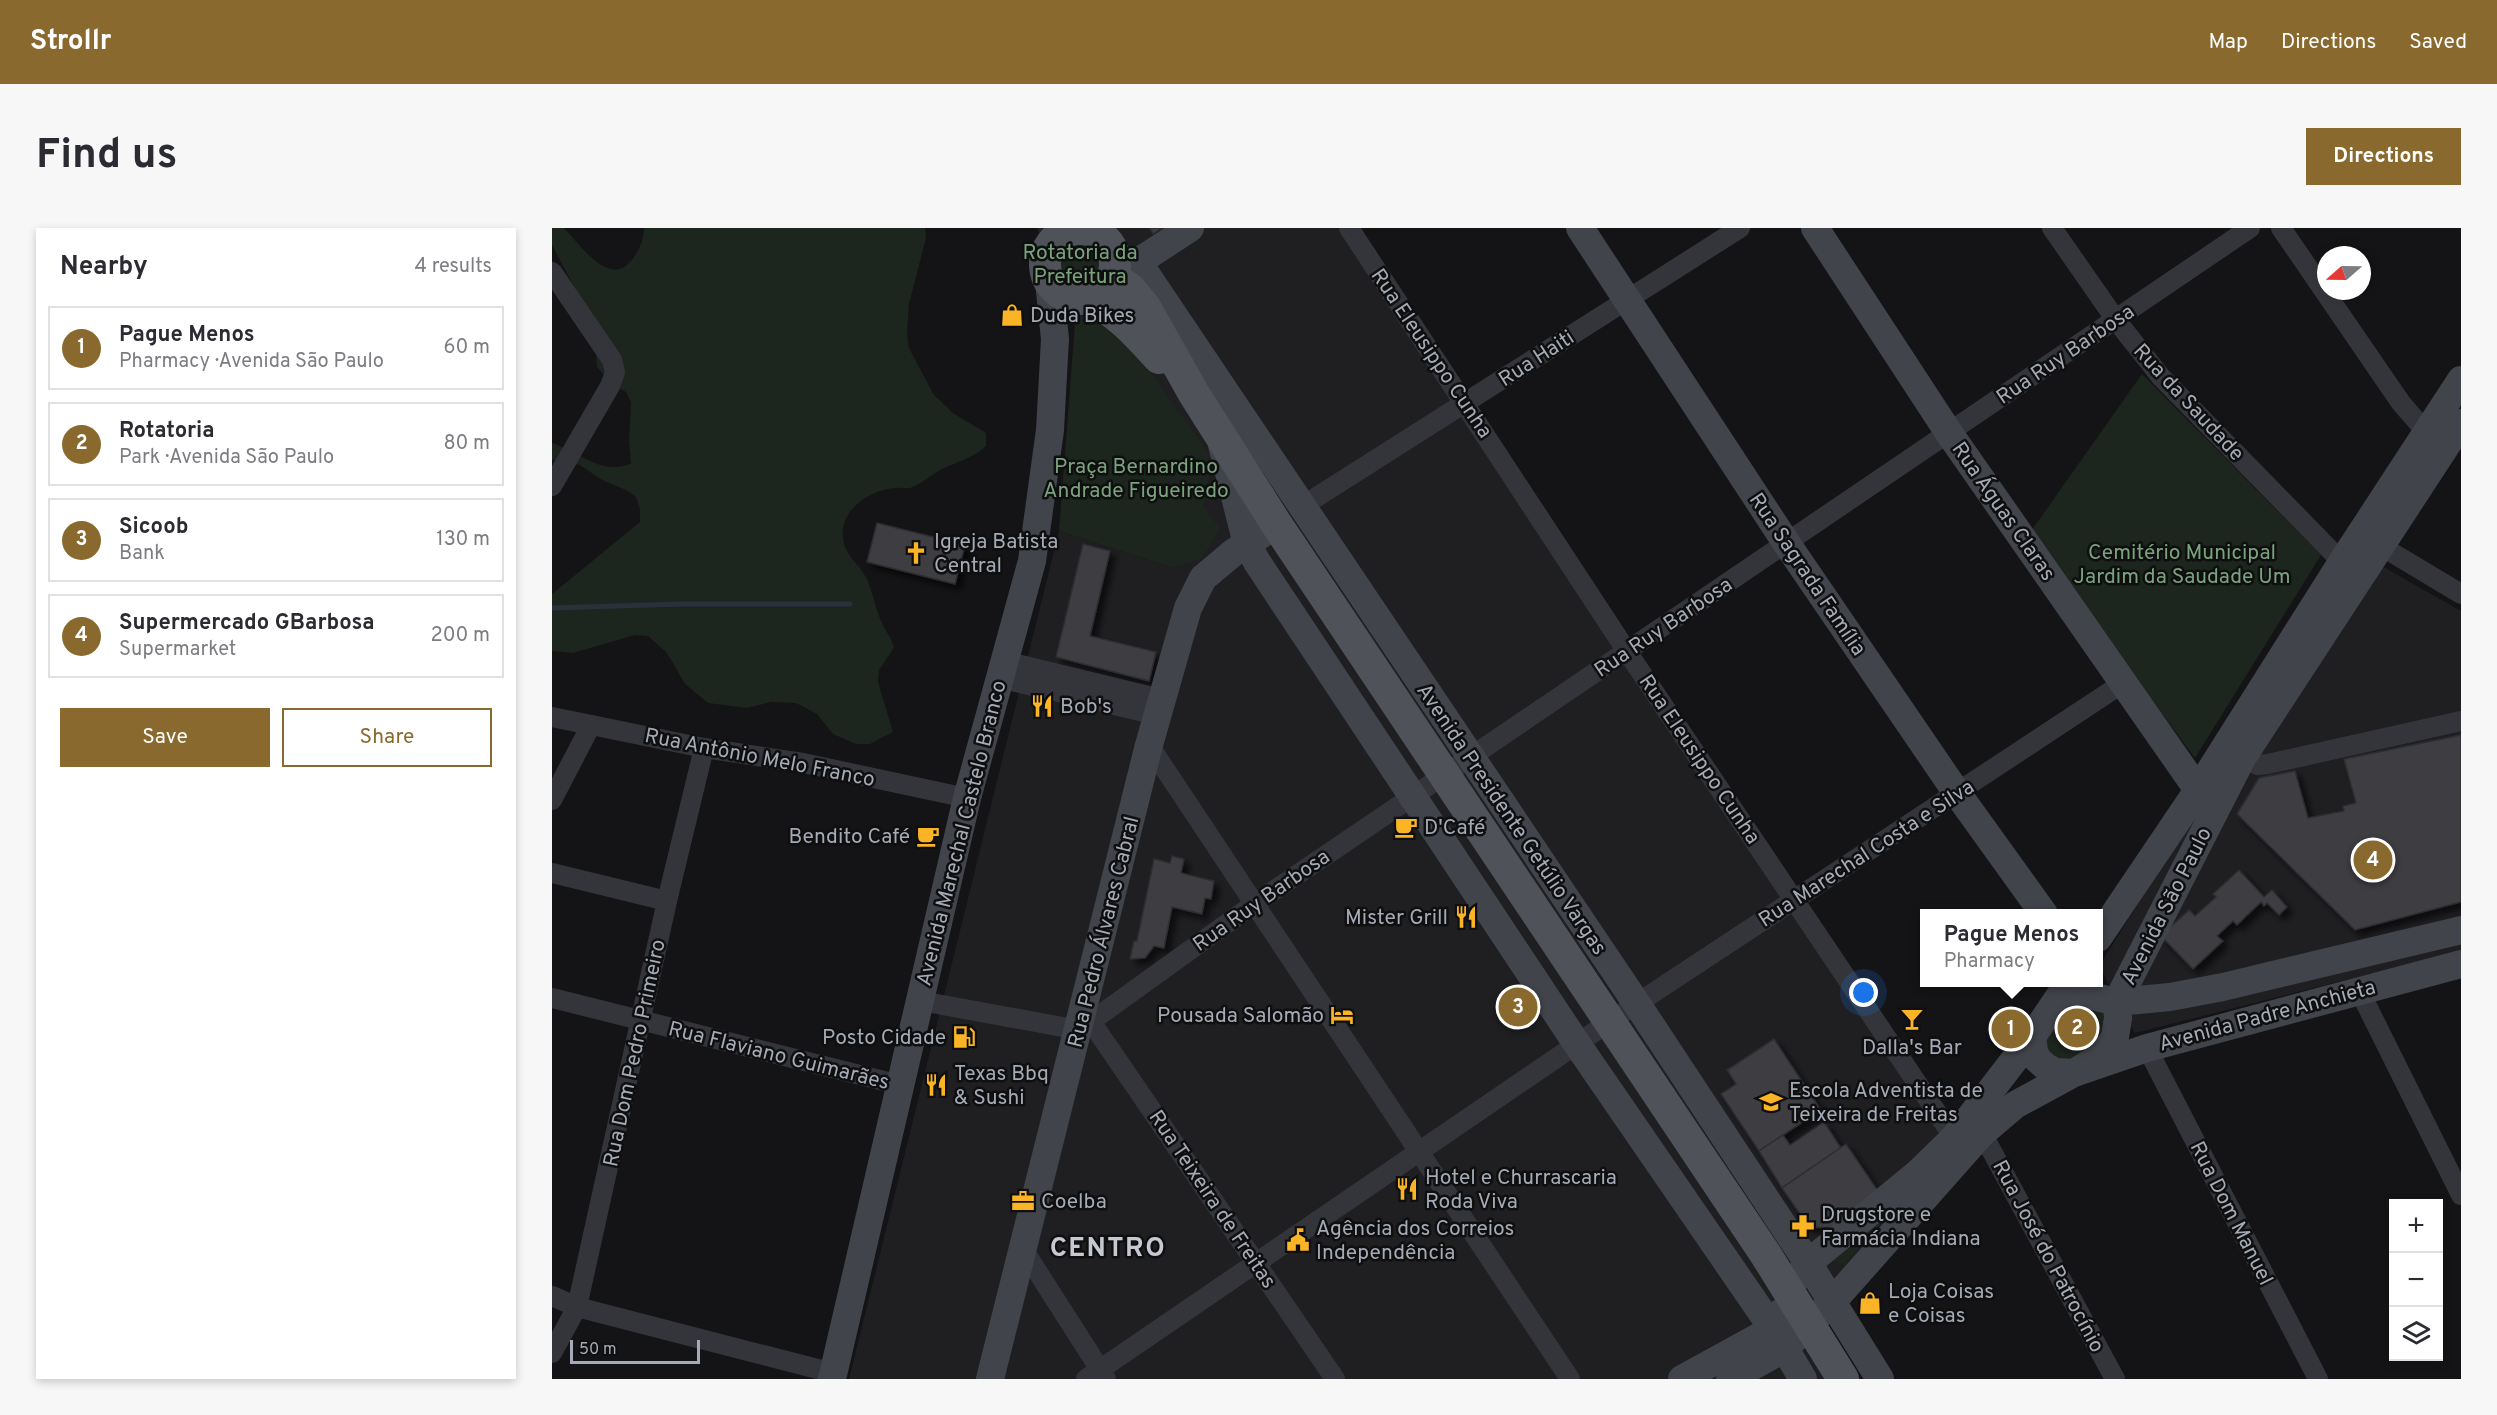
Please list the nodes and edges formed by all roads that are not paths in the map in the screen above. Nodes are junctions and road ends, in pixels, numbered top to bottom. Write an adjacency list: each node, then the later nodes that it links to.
1 (1032, 228): 12 (main road)
2 (1190, 228): 11 (street)
3 (1349, 228): 19 (street, Rua Eleusippo Cunha)
4 (1580, 228): 15 (street, Rua Sagrada Família)
5 (1740, 228): 15 (street, Rua Haiti)
6 (1815, 228): 22 (street, Rua Águas Claras)
7 (2052, 228): 16 (street, Rua da Saudade)
8 (2250, 228): 16 (street, Rua Ruy Barbosa)
9 (2281, 228): 23 (street)
10 (1094, 230): 11 (main road); 12 (main road)
11 (1122, 270): 14 (main road); 18 (main road, Avenida Presidente Getúlio Vargas); 24 (street, Avenida Presidente Getúlio Vargas)
12 (1047, 271): 14 (main road); 33 (street, Avenida Marechal Castelo Branco)
13 (552, 272): 25 (street)
14 (1090, 298): 18 (main road, Avenida Presidente Getúlio Vargas)
15 (1628, 299): 19 (street, Rua Haiti); 28 (street, Rua Sagrada Família)
16 (2116, 320): 22 (street, Rua Ruy Barbosa); 30 (street, Rua da Saudade)
17 (2461, 380): 23 (street, Avenida São Paulo)
18 (1194, 394): 21 (main road, Avenida Presidente Getúlio Vargas)
19 (1466, 403): 26 (street, Rua Haiti); 32 (street, Rua Eleusippo Cunha)
20 (2461, 423): 29 (street, Avenida São Paulo)
21 (1218, 432): 24 (street); 26 (main road, Avenida Presidente Getúlio Vargas); 27 (street, Avenida Presidente Getúlio Vargas)
22 (1949, 433): 28 (street, Rua Ruy Barbosa); 34 (street, Rua Águas Claras)
23 (2427, 433): 30 (street, Avenida São Paulo)
24 (1273, 464): 26 (street, Avenida Presidente Getúlio Vargas)
25 (552, 486)
26 (1289, 516): 27 (street, Rua Pedro Álvares Cabral); 42 (street, Avenida Presidente Getúlio Vargas); 43 (main road, Avenida Presidente Getúlio Vargas)
27 (1247, 544): 35 (street, Rua Pedro Álvares Cabral); 47 (street, Avenida Presidente Getúlio Vargas)
28 (1787, 544): 32 (street, Rua Ruy Barbosa); 45 (street, Rua Sagrada Família)
29 (2381, 546): 31 (street); 41 (street, Avenida São Paulo)
30 (2342, 562): 44 (street, Avenida São Paulo)
31 (2461, 594)
32 (1626, 650): 42 (street, Rua Ruy Barbosa); 50 (street, Rua Eleusippo Cunha)
33 (1001, 670): 35 (street); 46 (street, Avenida Marechal Castelo Branco)
34 (2123, 683): 44 (street, Rua Águas Claras); 45 (street, Rua Marechal Costa e Silva)
35 (1159, 707): 39 (street, Rua Pedro Álvares Cabral)
36 (552, 717): 38 (street, Rua Antônio Melo Franco)
37 (2461, 721): 41 (street)
38 (591, 725): 40 (street, Rua Antônio Melo Franco); 48 (street)
39 (1149, 745): 52 (street); 65 (street, Rua Pedro Álvares Cabral)
40 (704, 748): 46 (street, Rua Antônio Melo Franco); 51 (street, Rua Dom Pedro Primeiro)
41 (2242, 758): 61 (street, Avenida São Paulo)
42 (1471, 759): 43 (street, Rua Ruy Barbosa); 62 (street, Avenida Presidente Getúlio Vargas)
43 (1444, 777): 47 (street, Rua Ruy Barbosa); 64 (main road, Avenida Presidente Getúlio Vargas)
44 (2198, 790): 55 (street, Avenida São Paulo)
45 (1957, 793): 50 (street, Rua Marechal Costa e Silva); 53 (street, Rua Sagrada Família)
46 (967, 798): 60 (street, Avenida Marechal Castelo Branco)
47 (1412, 798): 52 (street, Rua Ruy Barbosa); 67 (street, Avenida Presidente Getúlio Vargas)
48 (552, 800)
49 (552, 873): 51 (street)
50 (1795, 900): 62 (street, Rua Marechal Costa e Silva); 72 (street, Rua Eleusippo Cunha)
51 (667, 901): 63 (street, Rua Dom Pedro Primeiro)
52 (1254, 904): 65 (street, Rua Ruy Barbosa); 73 (street)
53 (2040, 909)
54 (2461, 930): 61 (street, Avenida Padre Anchieta)
55 (2103, 931)
56 (2461, 964): 58 (street, Avenida Padre Anchieta)
57 (2066, 987): 61 (street); 66 (street)
58 (2359, 990): 68 (street, Avenida Padre Anchieta); 74 (street)
59 (552, 999): 63 (street, Rua Flaviano Guimarães)
60 (921, 1001): 65 (street); 70 (street, Avenida Marechal Castelo Branco)
61 (2117, 1002): 69 (street, Avenida São Paulo)
62 (1637, 1004): 64 (street, Rua Marechal Costa e Silva); 77 (street, Avenida Presidente Getúlio Vargas)
63 (640, 1020): 70 (street, Rua Flaviano Guimarães); 81 (street, Rua Dom Pedro Primeiro)
64 (1609, 1022): 67 (street, Rua Marechal Costa e Silva); 78 (main road, Avenida Presidente Getúlio Vargas)
65 (1085, 1025): 75 (street, Rua Pedro Álvares Cabral); 76 (street, Rua Teixeira de Freitas)
66 (2032, 1037): 69 (street); 72 (street)
67 (1577, 1044): 73 (street); 83 (street, Avenida Presidente Getúlio Vargas)
68 (2147, 1048): 69 (street, Avenida Padre Anchieta); 96 (street, Rua Dom Manuel)
69 (2074, 1073): 71 (street, Avenida São Paulo)
70 (900, 1085): 85 (street, Avenida Marechal Castelo Branco)
71 (1982, 1133): 80 (street, Avenida São Paulo); 95 (street, Rua José do Patrocínio)
72 (1954, 1137): 77 (street)
73 (1418, 1152): 76 (street); 89 (street)
74 (2461, 1195)
75 (1023, 1249): 86 (street); 87 (street, Rua Pedro Álvares Cabral)
76 (1258, 1263): 86 (street); 88 (street, Rua Teixeira de Freitas)
77 (1808, 1263): 78 (street); 80 (street, Avenida Presidente Getúlio Vargas)
78 (1789, 1292): 82 (main road, Avenida Presidente Getúlio Vargas); 83 (street)
79 (552, 1296): 81 (street)
80 (1833, 1301): 82 (street, Avenida São Paulo); 94 (street, Avenida Presidente Getúlio Vargas)
81 (578, 1307): 84 (street, Rua Dom Pedro Primeiro); 85 (street)
82 (1810, 1323): 83 (street, Avenida São Paulo); 93 (main road, Avenida Presidente Getúlio Vargas)
83 (1779, 1339): 90 (street); 91 (street); 92 (street, Avenida Presidente Getúlio Vargas)
84 (552, 1353)
85 (833, 1376)
86 (1097, 1376)
87 (990, 1379)
88 (1335, 1379)
89 (1570, 1379)
90 (1682, 1379)
91 (1730, 1379)
92 (1803, 1379)
93 (1843, 1379)
94 (1880, 1379)
95 (2115, 1379)
96 (2318, 1379)

